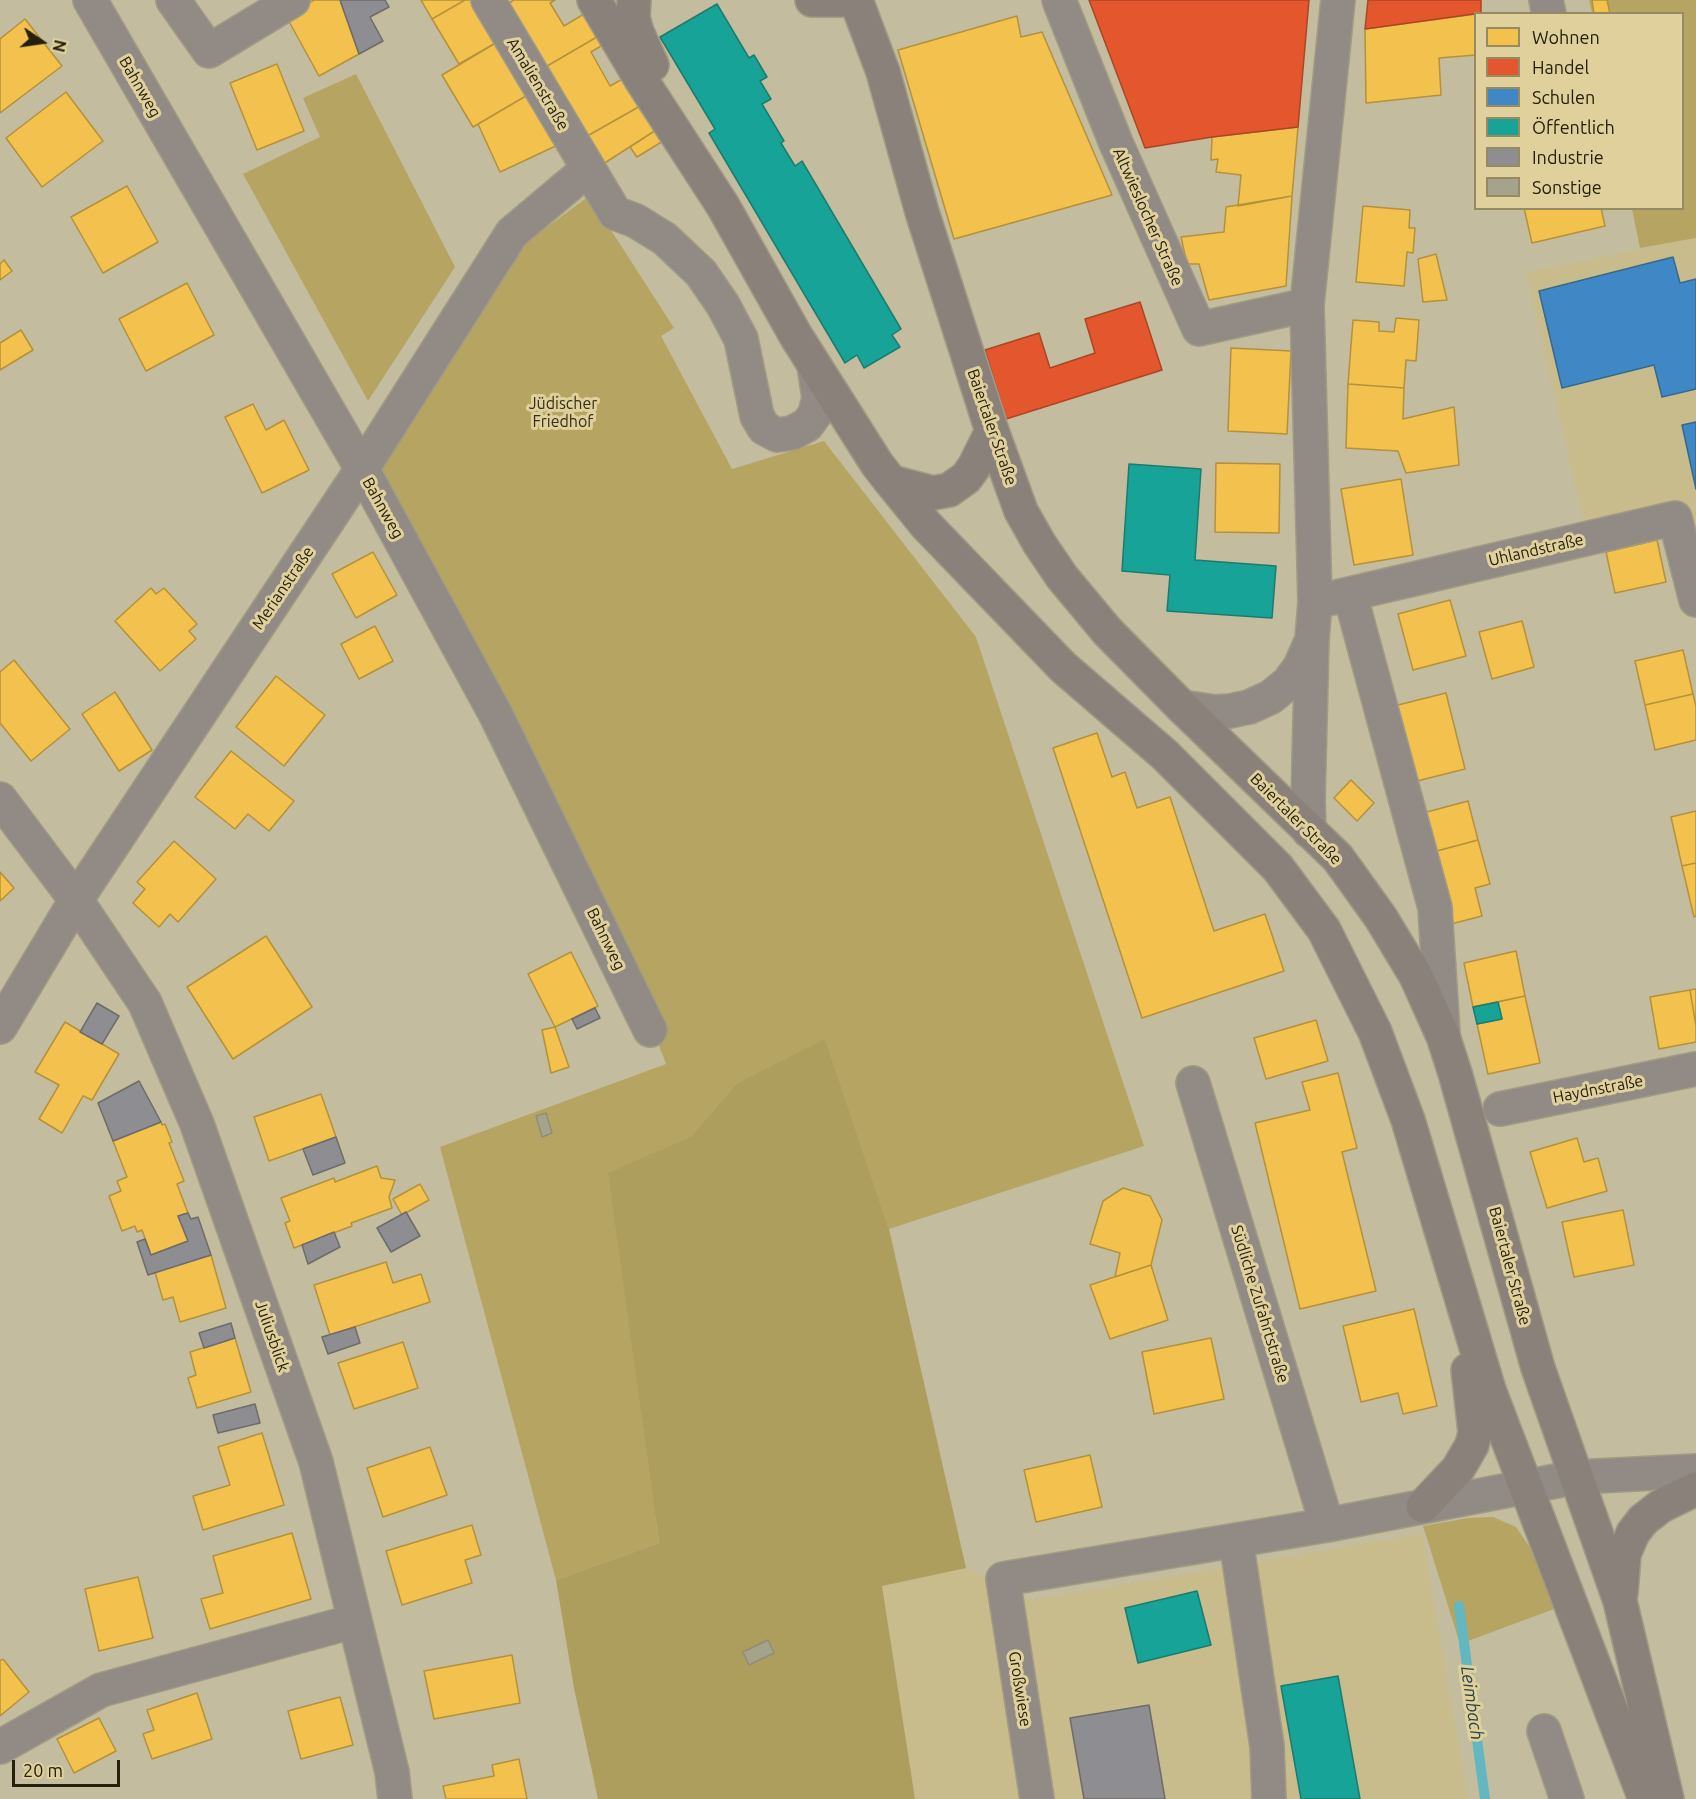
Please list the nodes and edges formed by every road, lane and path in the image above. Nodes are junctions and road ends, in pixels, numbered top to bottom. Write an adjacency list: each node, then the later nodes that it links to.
1 (90, 0): 16 (street, Bahnweg)
2 (173, 0): 3 (street)
3 (293, 0)
4 (488, 0): 11 (street, Amalienstraße)
5 (594, 0): 12 (main road)
6 (634, 0): 12 (main road)
7 (812, 0): 8 (main road)
8 (856, 0): 15 (main road, Baiertaler Straße)
9 (1059, 0): 13 (street, Altwieslocher Straße)
10 (1338, 0): 13 (street)
11 (588, 169): 14 (street, Amalienstraße); 16 (street, Merianstraße)
12 (723, 206): 14 (main road)
13 (1307, 305): 20 (street)
14 (814, 365): 17 (main road)
15 (992, 431): 17 (main road); 22 (main road, Baiertaler Straße)
16 (362, 469): 25 (street, Merianstraße); 27 (street, Bahnweg)
17 (891, 482): 32 (main road)
18 (1350, 594): 19 (street, Uhlandstraße); 20 (street, Uhlandstraße); 28 (street)
19 (1696, 600)
20 (1315, 602): 21 (street)
21 (1312, 639): 22 (street); 24 (street)
22 (1182, 707): 24 (main road, Baiertaler Straße)
23 (0, 799): 25 (street, Juliusblick)
24 (1310, 831): 28 (main road, Baiertaler Straße)
25 (76, 900): 26 (street, Merianstraße); 41 (street, Juliusblick)
26 (0, 1027)
27 (650, 1030)
28 (1443, 1036): 34 (main road, Baiertaler Straße)
29 (1696, 1069): 31 (street, Haydnstraße)
30 (1193, 1083): 38 (street, Südliche Zufahrtstraße)
31 (1500, 1109)
32 (1464, 1308): 35 (main road); 37 (main road)
33 (1696, 1471): 34 (street)
34 (1577, 1477): 35 (street); 40 (main road, Baiertaler Straße)
35 (1524, 1485): 37 (street); 48 (main road)
36 (1696, 1489): 40 (main road)
37 (1423, 1506): 38 (street)
38 (1327, 1525): 39 (street)
39 (1236, 1540): 45 (street, Großwiese); 46 (street)
40 (1620, 1601): 49 (main road, Baiertaler Straße)
41 (355, 1621): 43 (street); 44 (street, Juliusblick)
42 (1544, 1731): 47 (street)
43 (0, 1747)
44 (395, 1799)
45 (1038, 1799)
46 (1269, 1799)
47 (1567, 1799)
48 (1644, 1799)
49 (1667, 1799)

